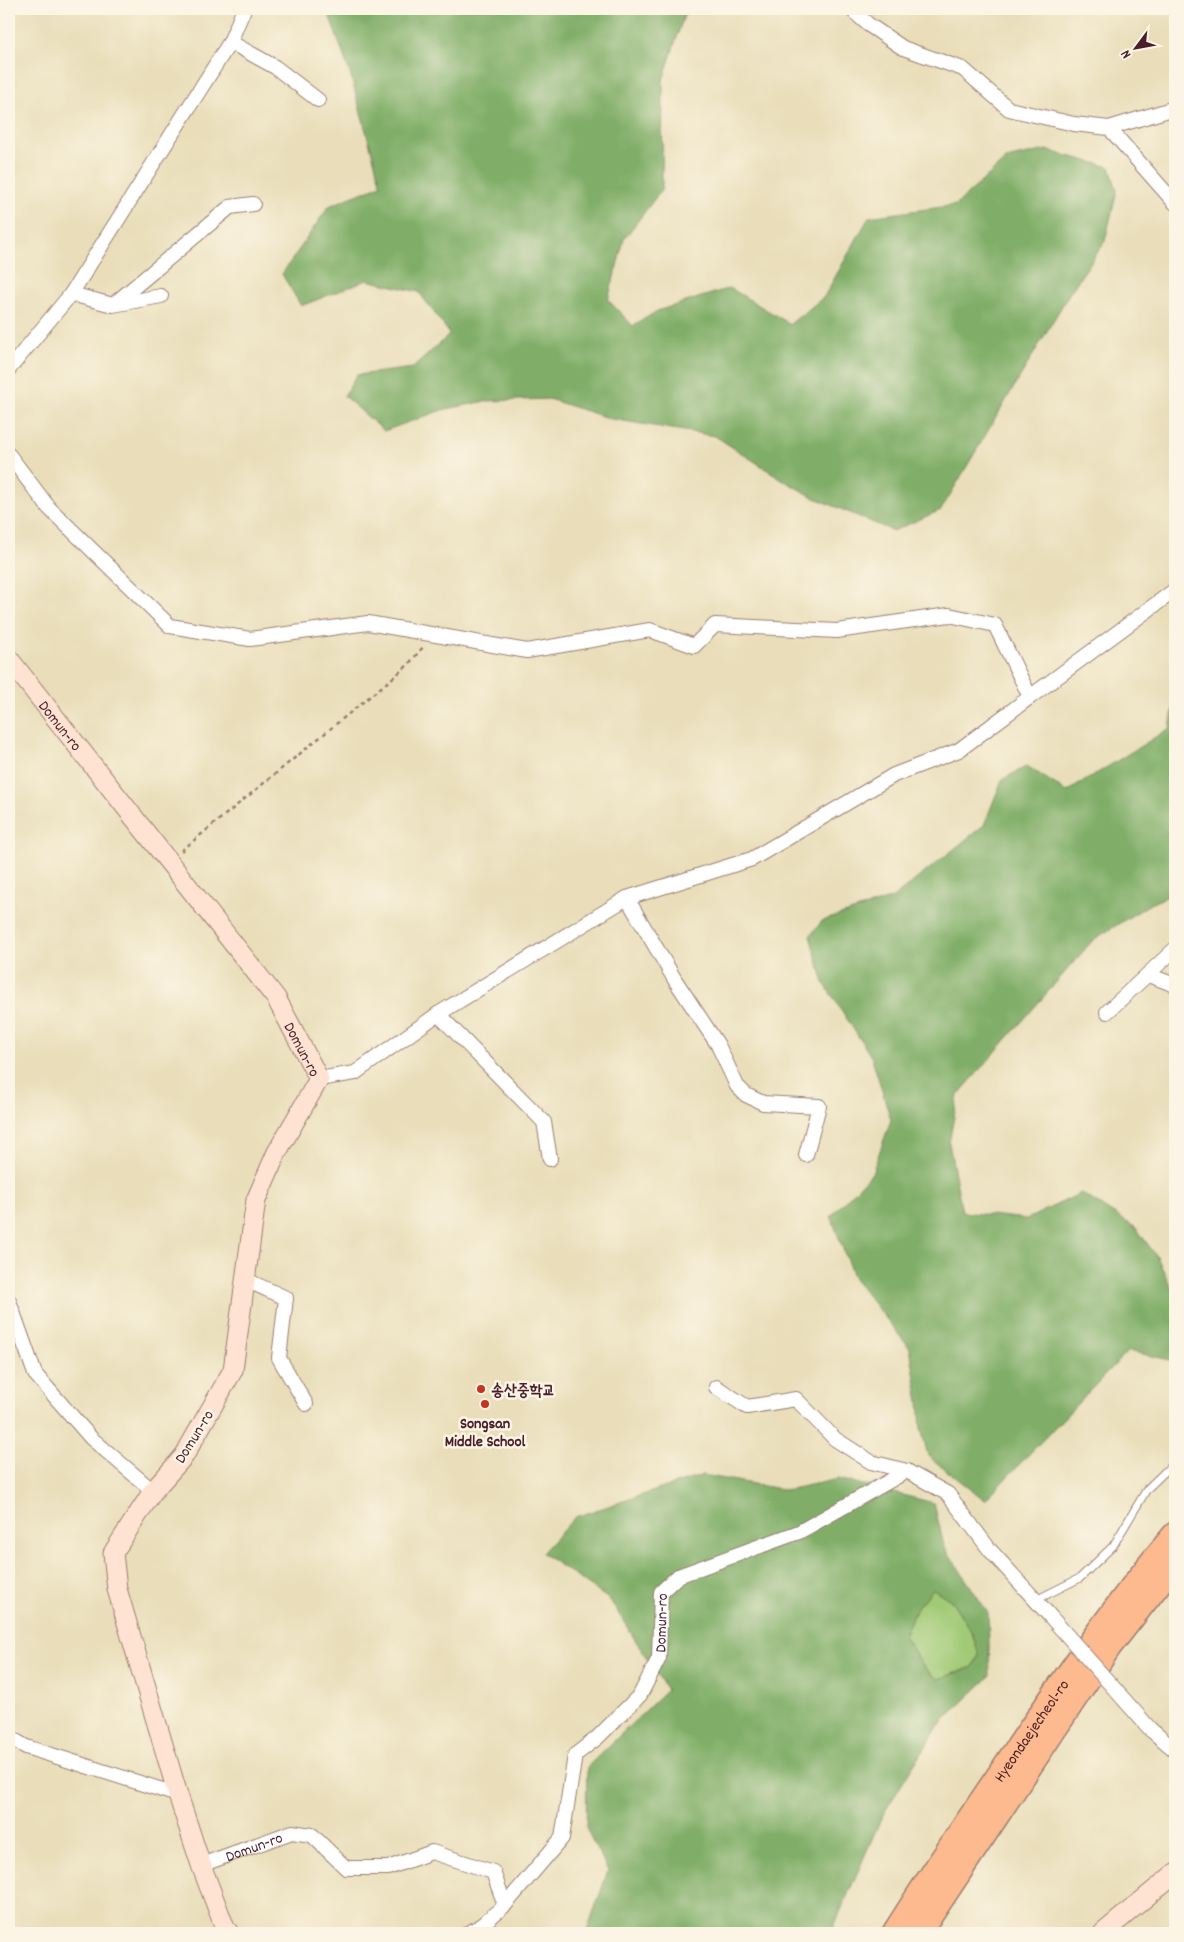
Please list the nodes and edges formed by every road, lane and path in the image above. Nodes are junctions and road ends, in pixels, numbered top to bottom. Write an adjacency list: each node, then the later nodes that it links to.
1 (244, 9): 3 (street)
2 (851, 9): 6 (street)
3 (230, 42): 4 (street); 9 (street)
4 (318, 100)
5 (1175, 108): 6 (street)
6 (1109, 128): 7 (street)
7 (1175, 203)
8 (253, 204): 11 (street)
9 (71, 294): 11 (street); 12 (street)
10 (161, 296): 11 (street)
11 (113, 305)
12 (9, 370)
13 (9, 455): 15 (street)
14 (1175, 590): 17 (street)
15 (432, 634): 17 (street); 18 (path)
16 (10, 662): 18 (street, Domun-ro)
17 (1030, 696): 19 (street)
18 (169, 861): 25 (street, Domun-ro)
19 (627, 898): 24 (street); 26 (street)
20 (1175, 950): 21 (street)
21 (1148, 975): 22 (street); 23 (street)
22 (1175, 985)
23 (1107, 1012)
24 (438, 1014): 25 (street); 27 (street)
25 (319, 1079): 28 (street, Domun-ro)
26 (806, 1155)
27 (550, 1159)
28 (246, 1280): 31 (street); 34 (street, Domun-ro)
29 (9, 1301): 34 (street)
30 (716, 1387): 33 (street)
31 (306, 1404)
32 (1175, 1462): 37 (lane)
33 (907, 1471): 37 (street); 43 (street, Domun-ro)
34 (152, 1491): 40 (street, Domun-ro)
35 (1175, 1535): 46 (highway, Hyeondaejecheol-ro)
36 (1175, 1562): 47 (highway, Hyeondaejecheol-ro)
37 (1036, 1600): 39 (street, bridge)
38 (9, 1737): 40 (street)
39 (1175, 1750)
40 (178, 1795): 41 (street, Domun-ro)
41 (201, 1866): 43 (street, Domun-ro); 44 (street, Domun-ro)
42 (1175, 1873): 48 (street)
43 (505, 1905): 45 (street, Domun-ro)
44 (229, 1933)
45 (468, 1933)
46 (895, 1933)
47 (918, 1933)
48 (1103, 1933)

